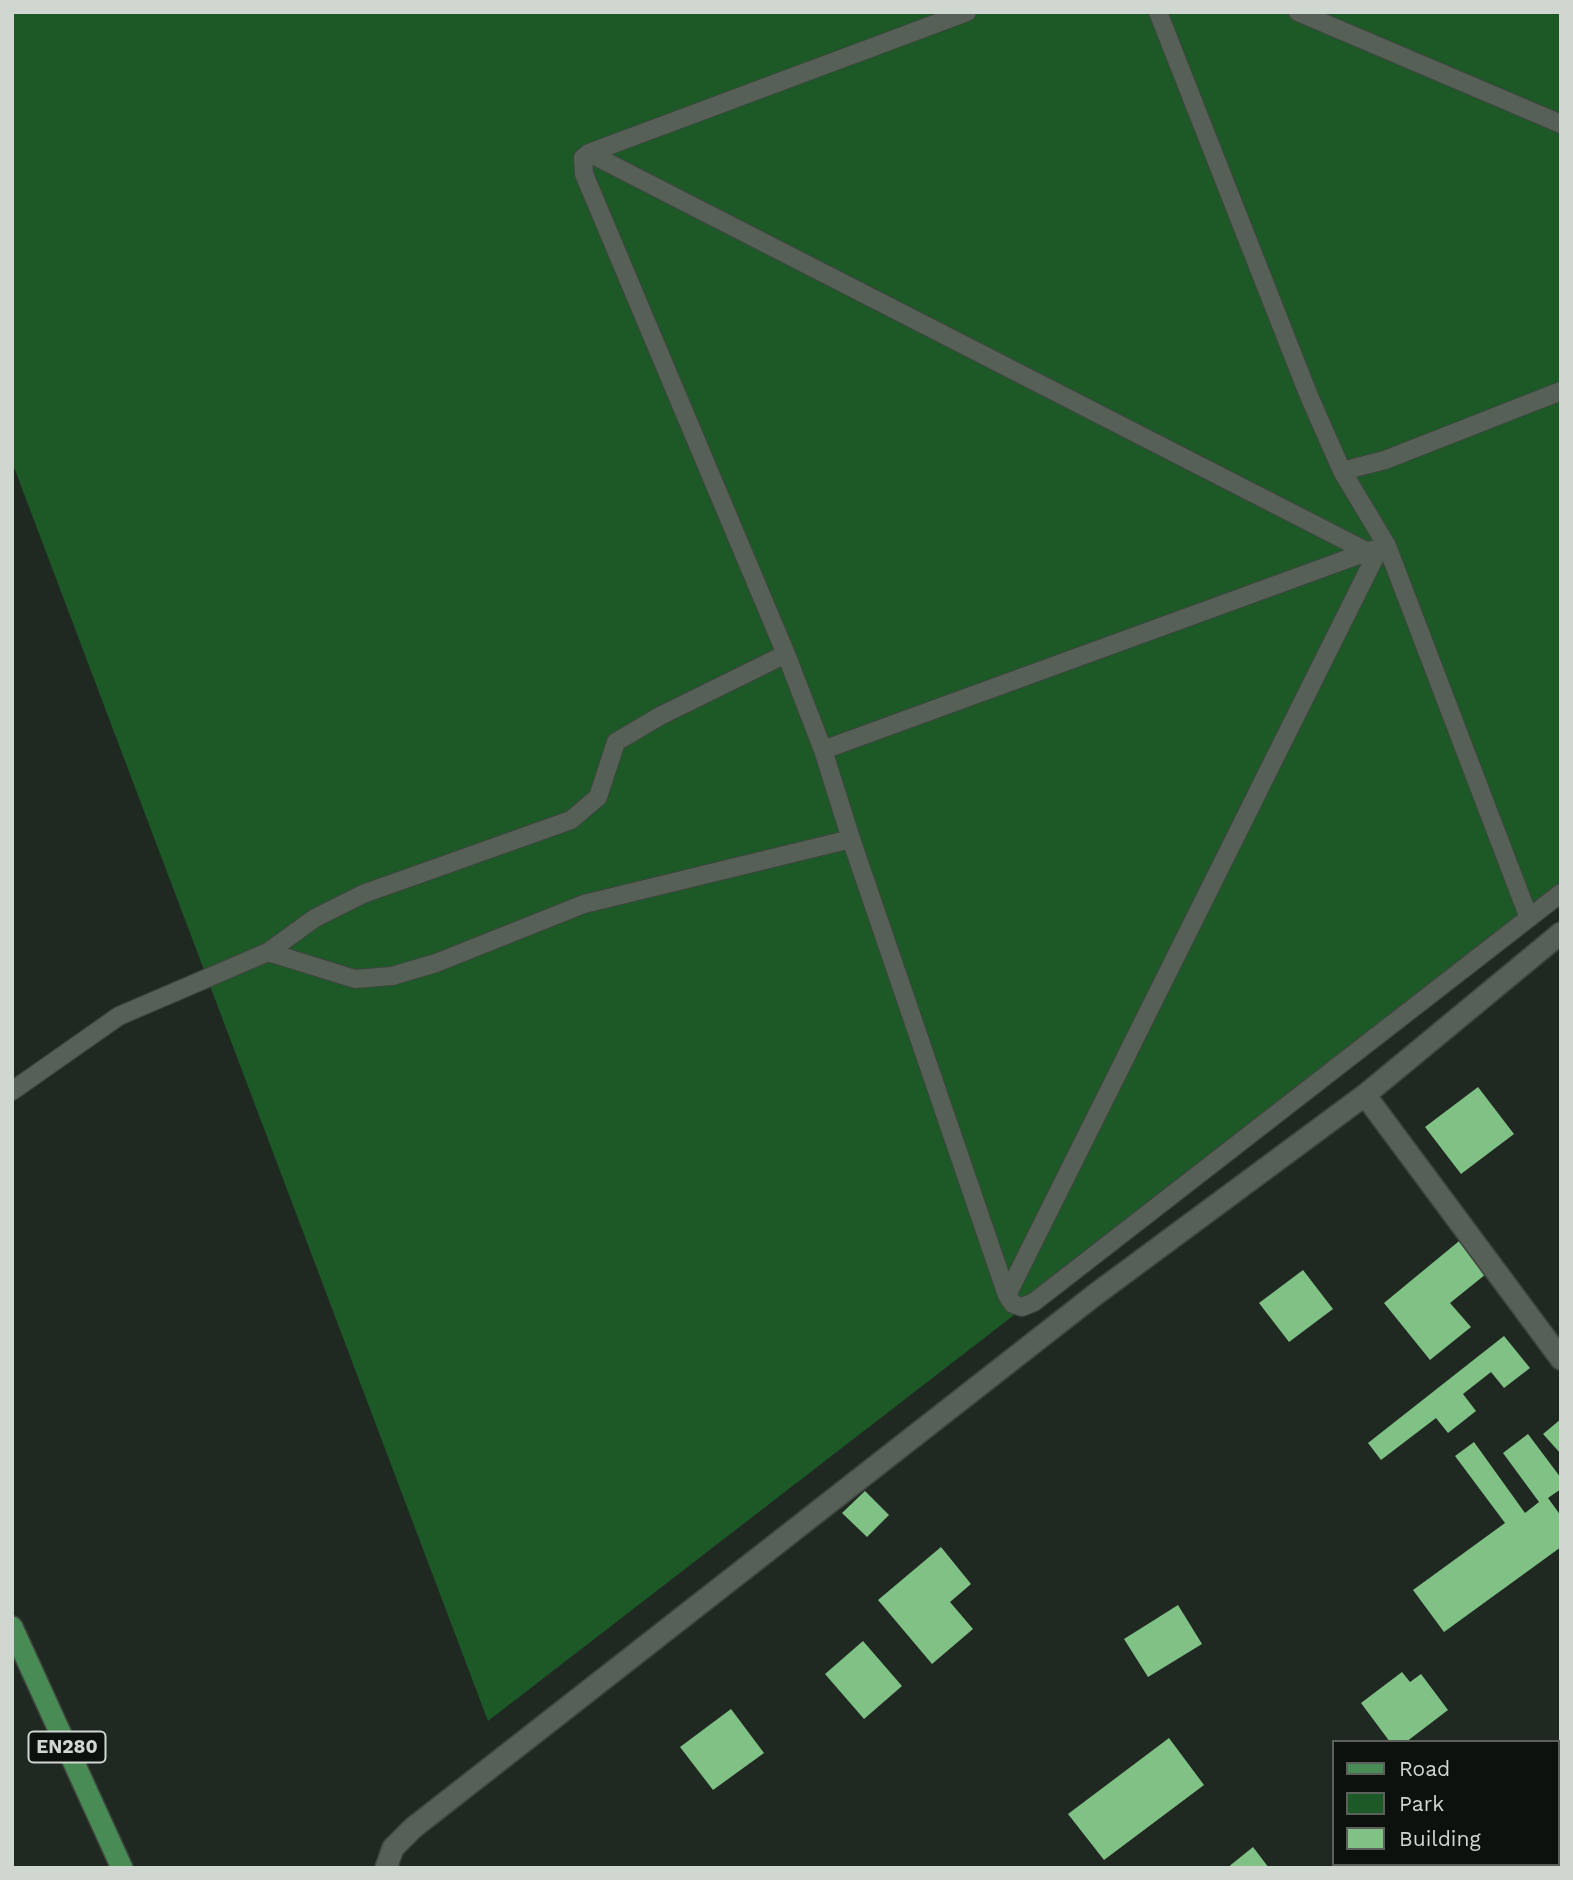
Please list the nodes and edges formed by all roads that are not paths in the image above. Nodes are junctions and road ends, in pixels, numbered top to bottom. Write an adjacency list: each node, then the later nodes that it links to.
1 (967, 12): 5 (lane)
2 (1158, 12): 7 (lane)
3 (1298, 12): 4 (lane)
4 (1561, 124)
5 (589, 153): 8 (lane); 9 (lane)
6 (1561, 391): 7 (lane)
7 (1342, 471): 8 (lane)
8 (1378, 549): 10 (lane); 13 (lane); 18 (lane)
9 (786, 654): 10 (lane); 15 (lane)
10 (823, 750): 11 (lane)
11 (851, 839): 15 (lane); 18 (lane)
12 (1561, 893): 13 (lane)
13 (1529, 918): 18 (lane)
14 (1561, 933): 17 (street)
15 (268, 952): 16 (lane)
16 (12, 1091)
17 (1364, 1095): 19 (street); 22 (street)
18 (1007, 1295)
19 (1561, 1359)
20 (12, 1627): 21 (main road, EN280)
21 (121, 1868)
22 (386, 1868)

